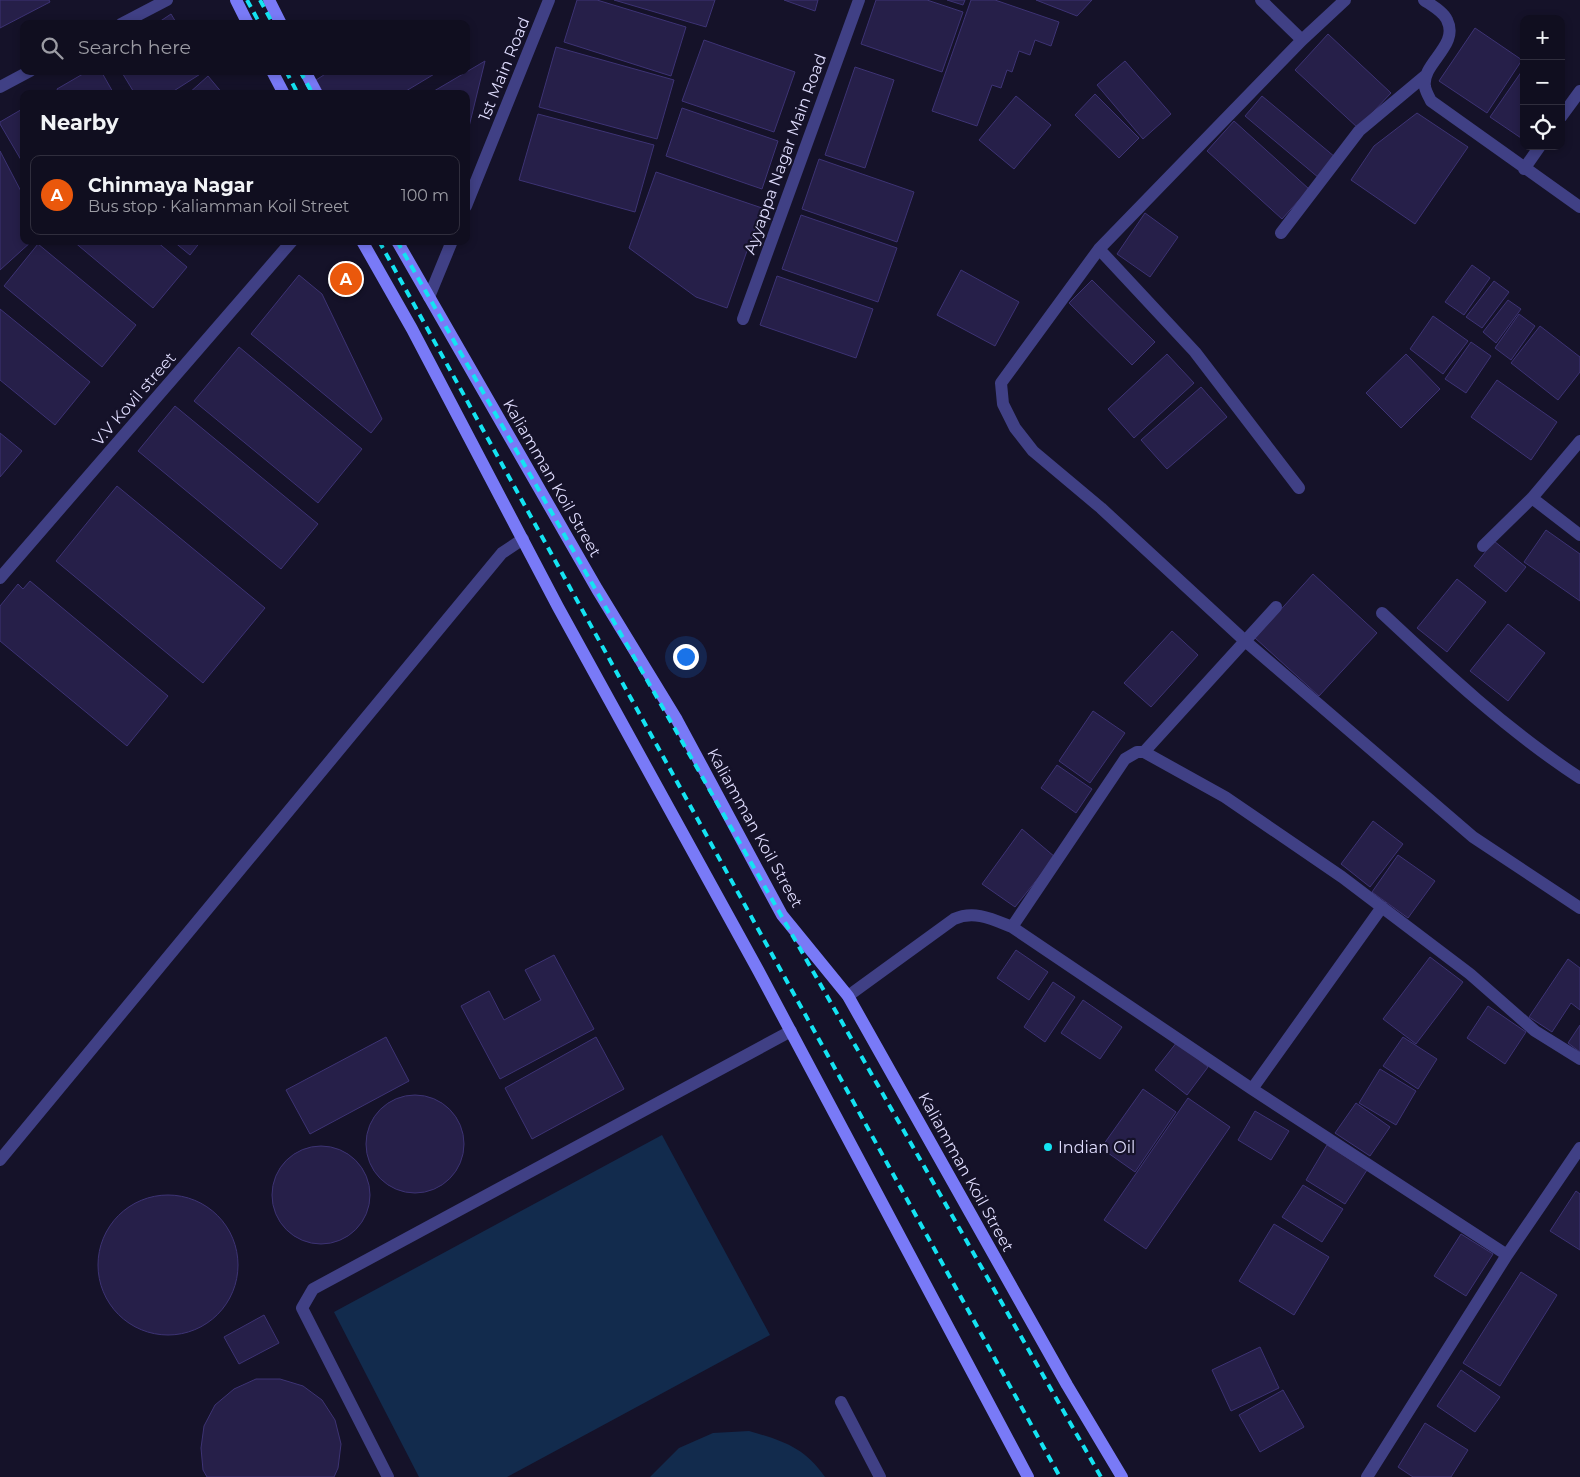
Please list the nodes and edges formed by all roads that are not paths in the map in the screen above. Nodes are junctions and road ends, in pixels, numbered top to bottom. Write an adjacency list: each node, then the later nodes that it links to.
1 (167, 0): 9 (street)
2 (236, 0): 10 (main road)
3 (269, 0): 11 (main road)
4 (549, 0): 24 (street, 1st Main Road)
5 (858, 0): 33 (street, Ayyappa Nagar Main Road)
6 (1261, 0): 12 (street)
7 (1345, 0): 12 (street)
8 (1424, 0): 16 (street)
9 (129, 20)
10 (246, 20)
11 (279, 20)
12 (1302, 40): 31 (street)
13 (22, 75): 17 (street)
14 (274, 75): 18 (main road)
15 (308, 75): 19 (main road)
16 (1426, 75): 23 (street); 26 (street)
17 (0, 87)
18 (282, 90)
19 (315, 90)
20 (1580, 91): 21 (street)
21 (1565, 112)
22 (1537, 150): 23 (street)
23 (1524, 169): 25 (street)
24 (470, 196)
25 (1580, 207)
26 (1281, 233)
27 (289, 245): 40 (street, V.V Kovil street)
28 (364, 245): 38 (main road)
29 (399, 245): 32 (main road, Kaliamman Koil Street)
30 (450, 245): 32 (street)
31 (1099, 249): 35 (street); 43 (street)
32 (429, 297): 49 (main road, Kaliamman Koil Street)
33 (743, 319)
34 (1580, 441): 36 (street)
35 (1299, 488)
36 (1532, 498): 37 (street); 39 (street)
37 (1580, 536)
38 (523, 539): 50 (main road); 54 (street)
39 (1483, 546)
40 (0, 578)
41 (1276, 607): 43 (street)
42 (1382, 613): 45 (street)
43 (1244, 640): 44 (street); 47 (street)
44 (1144, 752): 46 (street); 48 (street)
45 (1580, 778)
46 (1382, 907): 51 (street); 52 (street)
47 (1580, 908)
48 (1012, 927): 49 (street); 52 (street)
49 (848, 996): 60 (main road, Kaliamman Koil Street)
50 (791, 1031): 57 (street); 59 (main road)
51 (1580, 1059)
52 (1252, 1089): 55 (street)
53 (1580, 1148): 55 (street)
54 (0, 1160)
55 (1507, 1255): 61 (street)
56 (841, 1402): 58 (street)
57 (388, 1477)
58 (880, 1477)
59 (1028, 1477)
60 (1122, 1477)
61 (1367, 1477)

